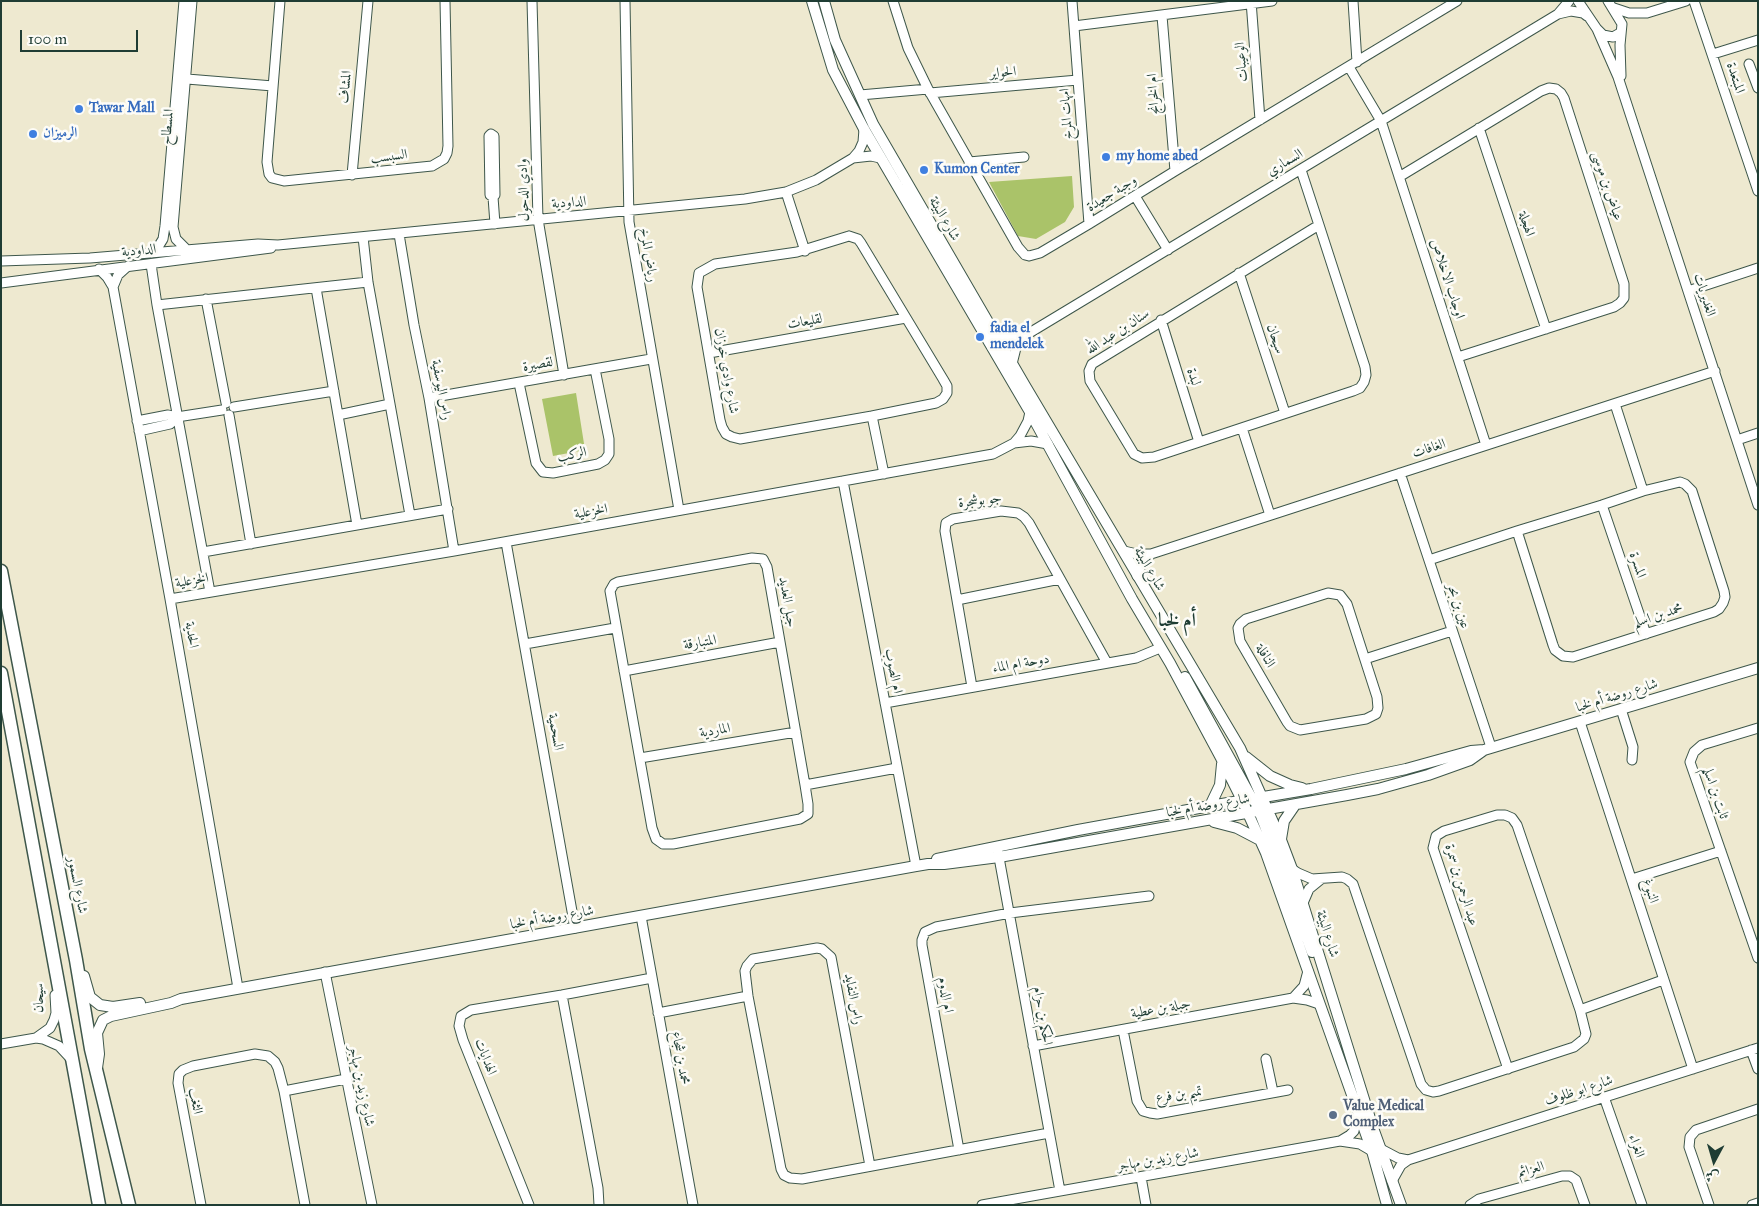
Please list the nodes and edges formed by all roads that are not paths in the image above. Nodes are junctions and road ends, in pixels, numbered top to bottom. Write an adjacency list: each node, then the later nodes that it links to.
1 (184, 1): 69 (street, المسطاح)
2 (192, 1): 32 (street, المسطاح)
3 (280, 1): 34 (street, السبسب)
4 (368, 1): 50 (street, المشاف)
5 (445, 1): 50 (street, السبسب)
6 (532, 1): 57 (street, وادي الدحول)
7 (624, 1): 56 (street, رياض المرخ)
8 (812, 1): 42 (street, شارع البيئة)
9 (824, 1): 38 (street, شارع البيئة)
10 (893, 1): 36 (street, وجبة جعيدة)
11 (1072, 1): 24 (street, امهات المرخ)
12 (1272, 1): 19 (street)
13 (1353, 1): 29 (street)
14 (1457, 1): 29 (street, وجبة جعيدة)
15 (1569, 1): 21 (street, السماري)
16 (1578, 1): 23 (street, الغديريات)
17 (1686, 1): 20 (street)
18 (1694, 1): 28 (street, المبتعدة)
19 (1251, 3): 22 (street); 39 (street, الوعيبات)
20 (1611, 5): 26 (street, الغديريات)
21 (1558, 14): 23 (street); 40 (street, السماري)
22 (1162, 16): 24 (street); 49 (street, ام الخرانج)
23 (1588, 17): 25 (street, الغديريات)
24 (1074, 26): 33 (street, امهات المرخ)
25 (1597, 29): 26 (street); 37 (street, الغديريات)
26 (1620, 33): 37 (street, الغديريات)
27 (1758, 40): 28 (street)
28 (1713, 54): 51 (street, المبتعدة)
29 (1357, 62): 31 (street, وجبة جعيدة)
30 (1749, 64): 35 (street)
31 (1349, 67): 39 (street, وجبة جعيدة); 40 (street, اوجاب الاخلاص)
32 (186, 79): 34 (street); 61 (street, المسطاح)
33 (1078, 80): 36 (street, الحواير); 59 (street, امهات المرخ)
34 (273, 86): 50 (street, السبسب)
35 (1758, 88)
36 (929, 91): 38 (street, الحواير); 46 (street, وجبة جعيدة)
37 (1623, 93): 81 (street, الغديريات)
38 (860, 95): 87 (street, شارع البيئة)
39 (1260, 120): 49 (street, وجبة جعيدة)
40 (1381, 121): 48 (street, السماري); 52 (street, اوجاب الاخلاص)
41 (1479, 128): 52 (street, عياض بن موسى); 86 (street, الهجلة); 86 (street, عياض بن موسى)
42 (864, 130): 44 (street); 45 (street, شارع البيئة)
43 (1024, 157): 46 (street)
44 (853, 158): 45 (street); 54 (street, الداودية)
45 (880, 158): 102 (street, شارع البيئة)
46 (969, 162): 59 (street, وجبة جعيدة)
47 (492, 167): 58 (street)
48 (1301, 170): 60 (street, سنان بن عبد الله); 67 (street, السماري)
49 (1175, 171): 55 (street, وجبة جعيدة)
50 (352, 175)
51 (1755, 175): 53 (street, المبتعدة)
52 (1399, 176): 90 (street, اوجاب الاخلاص)
53 (1758, 191)
54 (786, 192): 56 (street, الداودية); 66 (street)
55 (1135, 196): 59 (street, وجبة جعيدة); 67 (street)
56 (628, 211): 57 (street, الداودية); 91 (street, رياض المرخ)
57 (538, 219): 58 (street, الداودية); 95 (street, وادي الدحول)
58 (495, 224): 62 (street, الداودية)
59 (1089, 224)
60 (1319, 225): 76 (street, سنان بن عبد الله); 103 (street, سنان بن عبد الله)
61 (173, 232): 65 (street); 68 (street, المسطاح)
62 (399, 234): 63 (street, الداودية); 98 (street, راس اليوسفية)
63 (363, 237): 64 (street, الداودية); 77 (street)
64 (278, 245): 65 (street, الداودية); 71 (street, الداودية)
65 (187, 250): 68 (street, الداودية)
66 (805, 250): 84 (street, شارع وادي خوزان); 89 (street, شارع وادي خوزان)
67 (1168, 250): 88 (street, السماري)
68 (170, 251): 69 (street, الداودية); 71 (street, المسطاح)
69 (155, 252): 70 (street, الداودية)
70 (1, 260)
71 (164, 262): 72 (street, الداودية)
72 (151, 264): 73 (street, الداودية); 83 (street)
73 (128, 266): 75 (street, الداودية); 79 (street)
74 (1758, 268): 81 (street)
75 (99, 269): 78 (street, الداودية); 79 (street, الحدية)
76 (1239, 273): 85 (street, سنان بن عبد الله); 103 (street, سيحان)
77 (368, 282): 80 (street); 99 (street)
78 (1, 283)
79 (113, 287): 107 (street, الحدية)
80 (316, 288): 82 (street); 97 (street)
81 (1688, 291): 94 (street, الغديريات)
82 (206, 299): 83 (street); 101 (street)
83 (157, 305): 106 (street)
84 (906, 318): 89 (street, لقليعات); 105 (street, شارع وادي خوزان)
85 (1161, 320): 112 (street, لبدة); 112 (street, سنان بن عبد الله)
86 (1546, 329): 90 (street, عياض بن موسى)
87 (994, 332): 88 (street); 92 (street, شارع البيئة)
88 (1026, 335): 92 (street, السماري)
89 (709, 354): 105 (street, شارع وادي خوزان)
90 (1458, 358): 116 (street, اوجاب الاخلاص)
91 (651, 359): 93 (street, لقصيرة); 124 (street, رياض المرخ)
92 (1012, 364): 132 (street, شارع البيئة)
93 (596, 369): 95 (street, لقصيرة); 96 (street, الركب)
94 (1715, 371): 100 (street, الغافات); 113 (street, الغديريات)
95 (564, 375): 96 (street, لقصيرة)
96 (519, 383): 98 (street, لقصيرة)
97 (334, 391): 101 (street); 104 (street)
98 (429, 398): 123 (street, راس اليوسفية)
99 (390, 404): 104 (street); 125 (street)
100 (1615, 404): 116 (street, الغافات); 120 (street)
101 (228, 409): 106 (street); 130 (street)
102 (1030, 412): 114 (street); 115 (street, شارع البيئة)
103 (1285, 414): 108 (street, سنان بن عبد الله)
104 (338, 415): 127 (street)
105 (872, 416): 118 (street)
106 (177, 417): 107 (street); 109 (street); 133 (street)
107 (137, 421): 109 (street, الحدية)
108 (1242, 428): 112 (street, سنان بن عبد الله); 126 (street)
109 (139, 431): 140 (street, الحدية)
110 (1758, 433): 113 (street)
111 (1758, 437): 113 (street)
112 (1199, 442)
113 (1738, 442): 122 (street, الغديريات)
114 (1014, 443): 115 (street, الخزعلية); 118 (street, الخزعلية)
115 (1048, 444): 147 (street, شارع البيئة)
116 (1486, 445): 117 (street, الغافات)
117 (1400, 473): 126 (street, الغافات); 135 (street, عين بن بحر)
118 (884, 474): 119 (street, الخزعلية)
119 (843, 480): 124 (street, الخزعلية); 154 (street, ام الصوب)
120 (1643, 491): 121 (street, محمد بن اسلم); 144 (street, محمد بن اسلم)
121 (1602, 505): 128 (street, محمد بن اسلم); 144 (street, المسرة)
122 (1758, 505)
123 (448, 509): 125 (street); 131 (street, راس اليوسفية)
124 (678, 510): 129 (street, الخزعلية)
125 (410, 515): 127 (street)
126 (1270, 515): 134 (street, الغافات)
127 (357, 525): 130 (street)
128 (1517, 532): 135 (street, محمد بن اسلم); 144 (street, محمد بن اسلم)
129 (506, 542): 131 (street, الخزعلية); 146 (street, السحمية)
130 (251, 544): 133 (street)
131 (454, 551): 139 (street, الخزعلية)
132 (1124, 551): 134 (street, الغافات); 137 (street, شارع البيئة)
133 (203, 552): 139 (street)
134 (1151, 554): 137 (street)
135 (1429, 560): 143 (street, عين بن بحر)
136 (1, 571): 190 (main road, شارع السمور)
137 (1137, 576): 159 (street, شارع البيئة)
138 (1060, 579): 141 (street); 141 (street, جو بوشجرة); 149 (street, جو بوشجرة)
139 (210, 592): 140 (street, الخزعلية)
140 (170, 599): 196 (street, الحدية)
141 (958, 600): 153 (street, جو بوشجرة)
142 (616, 628): 145 (street, جبل العديد); 146 (street); 151 (street, جبل العديد)
143 (1452, 631): 148 (street); 160 (street, عين بن بحر)
144 (1646, 634)
145 (780, 642): 151 (street, المتبارقة); 158 (street, جبل العديد)
146 (525, 644): 187 (street, السحمية)
147 (1160, 648): 149 (street, دوحة ام الماء); 162 (street, شارع البيئة); 167 (street)
148 (1365, 660): 148 (street, النافلة)
149 (1107, 663): 153 (street, دوحة ام الماء)
150 (1758, 668): 155 (street, شارع روضة أم لخبا)
151 (624, 670): 161 (street, جبل العديد)
152 (1, 674): 188 (main road)
153 (972, 687): 154 (street, دوحة ام الماء)
154 (885, 703): 164 (street, ام الصوب)
155 (1622, 709): 156 (street, شارع روضة أم لخبا); 163 (street)
156 (1580, 722): 160 (street, شارع روضة أم لخبا); 181 (street, النبوغ)
157 (1758, 728): 176 (street, ثابت بن اسلم)
158 (796, 732): 161 (street, الماردية); 165 (street, جبل العديد)
159 (1240, 748): 166 (street); 167 (street, شارع البيئة)
160 (1487, 748): 166 (street, شارع روضة أم لخبا); 168 (street, شارع روضة أم لخبا)
161 (640, 758): 165 (street, جبل العديد)
162 (1221, 758): 167 (street, شارع البيئة); 169 (street)
163 (1632, 760)
164 (897, 768): 165 (street); 179 (street, ام الصوب)
165 (805, 785)
166 (1311, 789): 167 (street, شارع روضة أم لخبا)
167 (1252, 799): 169 (street, شارع روضة أم لخبا); 170 (street, شارع البيئة); 170 (street); 171 (street, شارع البيئة)
168 (1295, 805): 170 (street, شارع روضة أم لخبا); 174 (street)
169 (1210, 806): 175 (street, شارع روضة أم لخبا)
170 (1263, 810): 171 (street, شارع روضة أم لخبا); 174 (street, شارع البيئة); 194 (street)
171 (1248, 813): 172 (street, شارع روضة أم لخبا); 173 (street, شارع البيئة)
172 (1206, 821): 173 (street); 177 (street, شارع روضة أم لخبا)
173 (1260, 840): 191 (street, شارع البيئة)
174 (1281, 840): 180 (street, شارع البيئة)
175 (997, 846): 177 (street, الحكم بن حزام); 178 (street, شارع روضة أم لخبا)
176 (1721, 851): 181 (street); 189 (street, ثابت بن اسلم)
177 (999, 857): 178 (street, شارع روضة أم لخبا); 185 (street, الحكم بن حزام)
178 (928, 864): 179 (street, شارع روضة أم لخبا)
179 (916, 866): 186 (street, شارع روضة أم لخبا)
180 (1292, 868): 182 (street, عبد الرحمن بن سمرة); 184 (street, شارع البيئة)
181 (1632, 879): 195 (street, النبوغ)
182 (1320, 880): 184 (street); 211 (street, عبد الرحمن بن سمرة)
183 (1149, 896): 185 (street)
184 (1303, 903): 194 (street, شارع البيئة)
185 (1010, 913): 207 (street, الحكم بن حزام); 224 (street, ام الدوم)
186 (641, 916): 187 (street, شارع روضة أم لخبا); 193 (street, محمد بن شجاع)
187 (575, 928): 192 (street, شارع روضة أم لخبا)
188 (52, 950): 205 (street, سيحان); 210 (main road)
189 (1758, 958)
190 (76, 960): 200 (street, شارع روضة أم لخبا); 214 (main road, شارع السمور)
191 (1308, 971): 199 (street); 201 (street, شارع البيئة)
192 (325, 972): 196 (street, شارع روضة أم لخبا); 215 (street, شارع زيد بن مهاجر)
193 (652, 978): 197 (street, الهدايات); 203 (street, محمد بن شجاع)
194 (1326, 978): 225 (street, شارع البيئة)
195 (1663, 980): 202 (street); 212 (street, النبوغ)
196 (238, 988): 200 (street, شارع روضة أم لخبا)
197 (562, 995): 237 (street, الهدايات); 238 (street)
198 (748, 996): 203 (street); 227 (street, راس النفايد); 227 (street, راس النفايد)
199 (1293, 998): 201 (street, جبلة بن عطية); 204 (street, جبلة بن عطية)
200 (181, 999): 214 (street, شارع روضة أم لخبا)
201 (1319, 1004): 221 (street, شارع البيئة)
202 (1580, 1010): 211 (street, عبد الرحمن بن سمرة); 211 (street, عبد الرحمن بن سمرة)
203 (658, 1013): 239 (street, محمد بن شجاع)
204 (1123, 1030): 207 (street, جبلة بن عطية); 218 (street, تميم بن فرع)
205 (36, 1038): 206 (street); 210 (street)
206 (1, 1044)
207 (1033, 1046): 222 (street, الحكم بن حزام)
208 (1754, 1049): 212 (street, شارع ابو ظلوف); 213 (street)
209 (1266, 1059): 218 (street)
210 (72, 1060): 232 (main road)
211 (1508, 1069)
212 (1693, 1069): 219 (street, شارع ابو ظلوف)
213 (1758, 1069)
214 (96, 1071): 233 (main road, شارع السمور)
215 (346, 1079): 217 (street); 236 (street, شارع زيد بن مهاجر)
216 (1288, 1090): 218 (street, تميم بن فرع)
217 (284, 1091): 234 (street, الثغب); 235 (street, الثغب)
218 (1273, 1092)
219 (1604, 1097): 226 (street, شارع ابو ظلوف); 246 (street, الغراء)
220 (1758, 1109): 247 (street)
221 (1358, 1114): 223 (street); 225 (street, شارع البيئة)
222 (1049, 1133): 224 (street, راس النفايد); 230 (street, الحكم بن حزام)
223 (1340, 1141): 225 (street, شارع زيد بن مهاجر); 228 (street, شارع زيد بن مهاجر)
224 (959, 1150): 227 (street, راس النفايد)
225 (1376, 1150): 226 (street); 229 (street, شارع البيئة); 242 (street, شارع البيئة)
226 (1408, 1160): 229 (street)
227 (870, 1166)
228 (1141, 1177): 230 (street, شارع زيد بن مهاجر); 241 (street)
229 (1392, 1181): 243 (street, شارع البيئة)
230 (1060, 1191): 240 (street, شارع زيد بن مهاجر)
231 (1758, 1203): 248 (street)
232 (99, 1205)
233 (129, 1205)
234 (201, 1205)
235 (305, 1205)
236 (372, 1205)
237 (530, 1205)
238 (599, 1205)
239 (693, 1205)
240 (982, 1205)
241 (1146, 1205)
242 (1387, 1205)
243 (1401, 1205)
244 (1470, 1205): 245 (street, العزائم)
245 (1585, 1205)
246 (1642, 1205)
247 (1709, 1205)
248 (1752, 1205)

